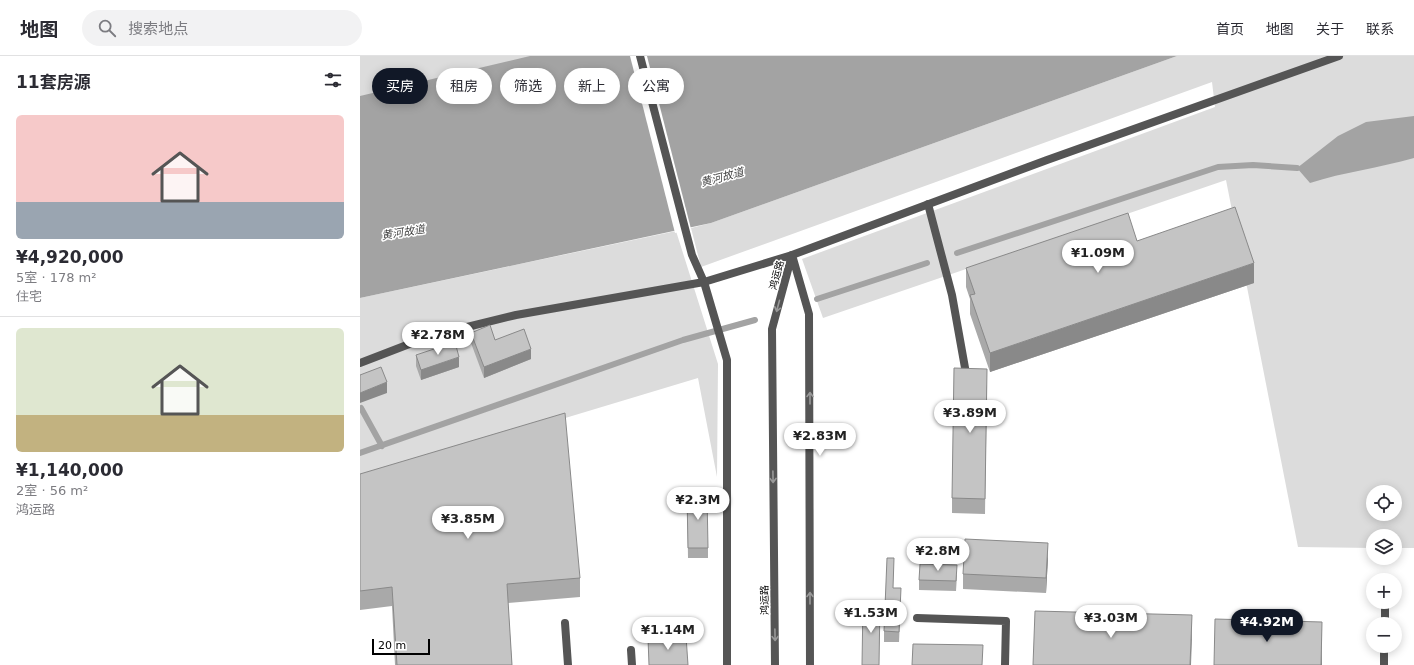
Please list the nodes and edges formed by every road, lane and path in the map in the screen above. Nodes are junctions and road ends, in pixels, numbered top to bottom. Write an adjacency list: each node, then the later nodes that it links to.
1 (640, 56): 5 (street)
2 (1339, 56): 3 (street)
3 (928, 204): 4 (street); 7 (street)
4 (792, 255): 5 (street); 15 (street, 鸿运路, one-way to 15); 16 (street, 鸿运路, one-way to 4)
5 (704, 282): 6 (street); 14 (street)
6 (360, 363)
7 (967, 381)
8 (917, 618): 17 (street)
9 (565, 623): 12 (street)
10 (631, 650): 13 (street)
11 (1384, 653): 18 (street)
12 (568, 665)
13 (632, 665)
14 (727, 665)
15 (775, 665)
16 (810, 665)
17 (1005, 665)
18 (1384, 665)

